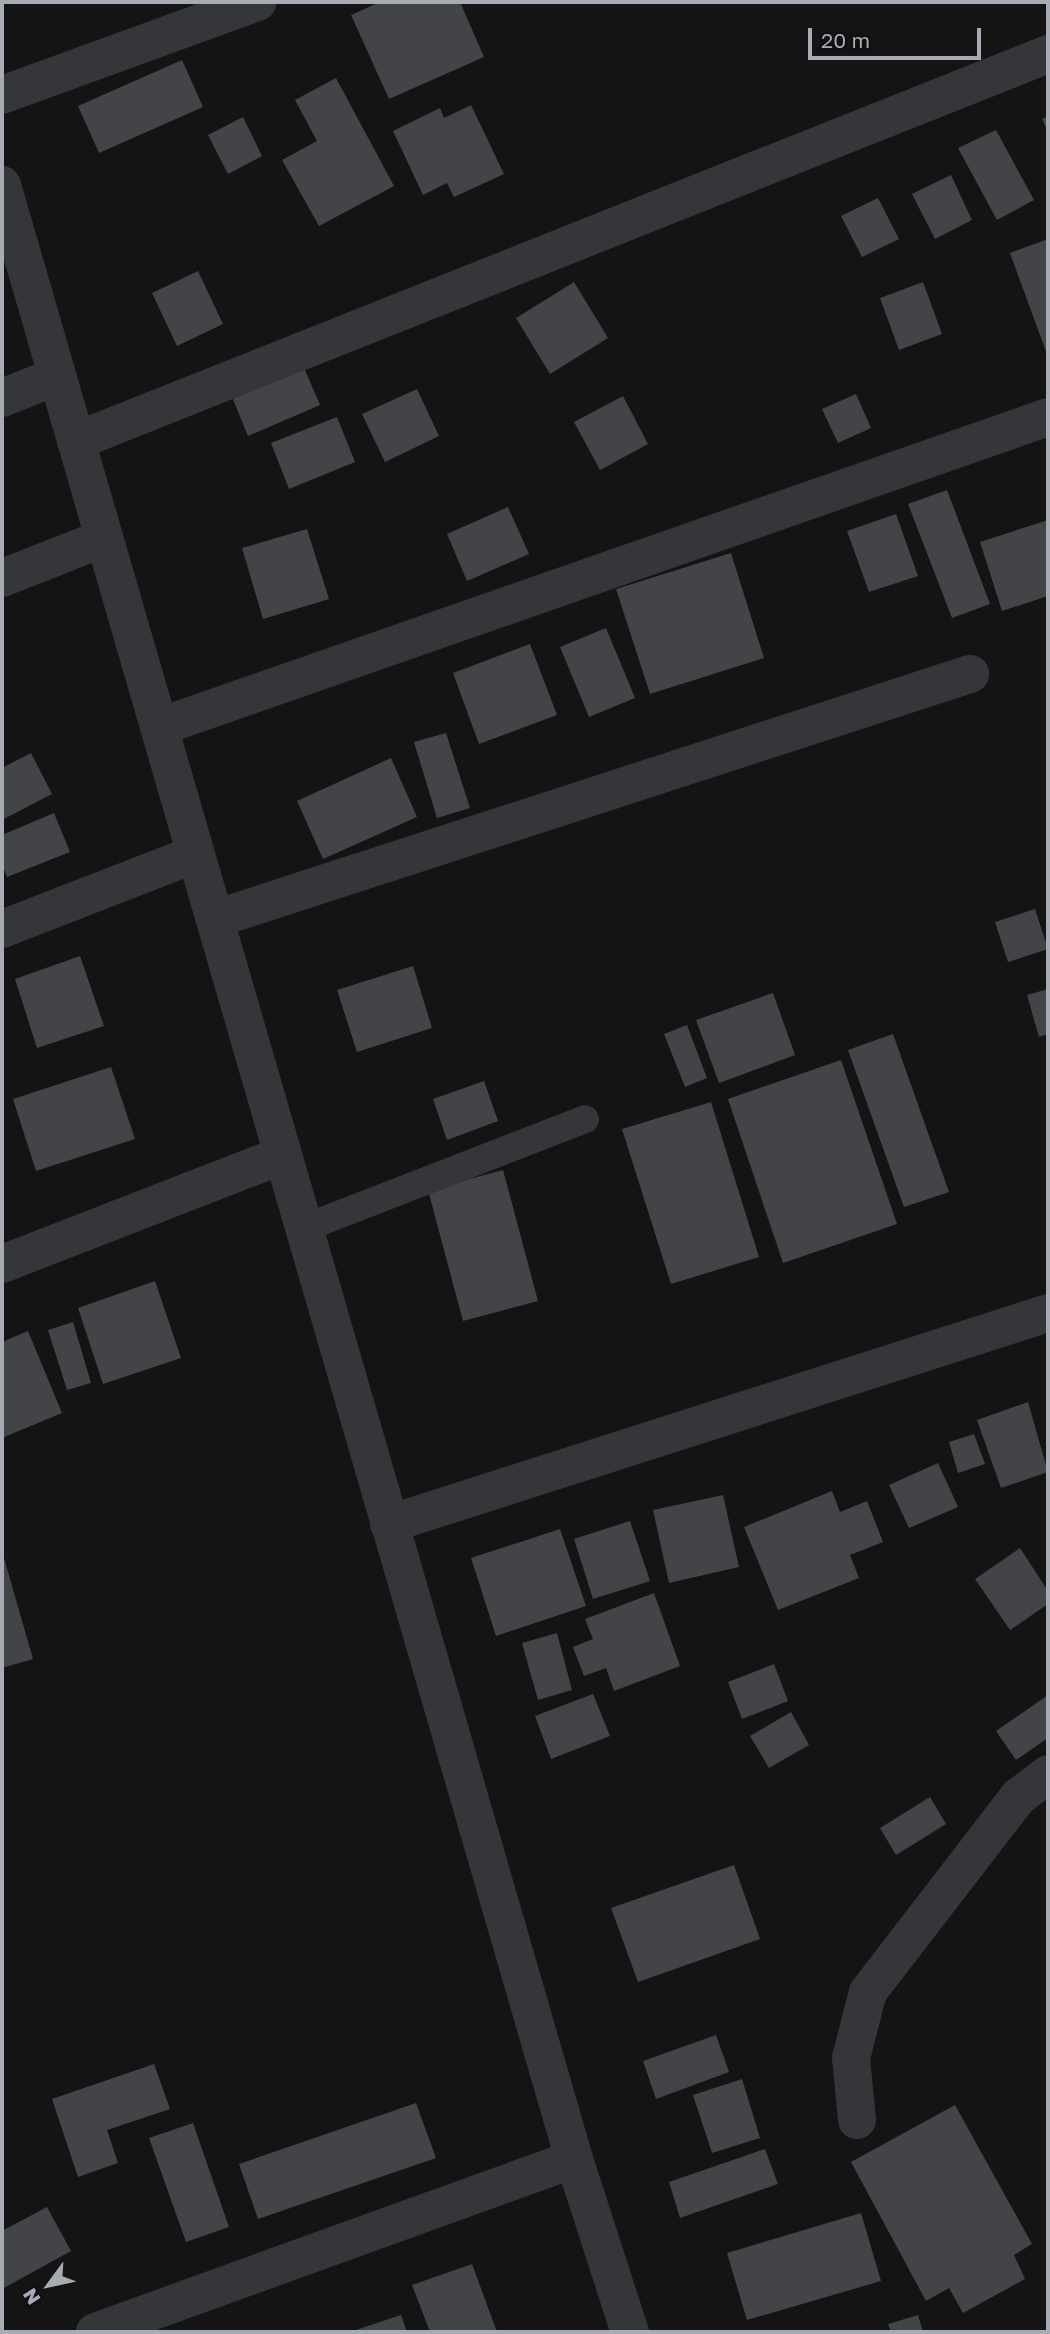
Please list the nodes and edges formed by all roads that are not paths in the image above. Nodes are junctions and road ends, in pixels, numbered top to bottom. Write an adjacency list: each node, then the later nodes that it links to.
1 (258, 2): 3 (street)
2 (1048, 54): 8 (street)
3 (2, 95)
4 (2, 185): 5 (street)
5 (57, 376): 6 (street); 8 (street)
6 (2, 398)
7 (1048, 417): 12 (street)
8 (76, 440): 9 (street)
9 (104, 538): 10 (street); 12 (street)
10 (2, 578)
11 (970, 674): 14 (street)
12 (159, 727): 13 (street)
13 (195, 854): 14 (street); 15 (street)
14 (215, 919): 17 (street)
15 (2, 929)
16 (584, 1119): 18 (lane)
17 (283, 1155): 18 (street); 19 (street)
18 (307, 1227): 21 (street)
19 (2, 1264)
20 (1048, 1313): 21 (street)
21 (389, 1524): 24 (street)
22 (1048, 1774): 23 (street)
23 (857, 2120)
24 (574, 2159): 25 (street); 26 (street)
25 (94, 2332)
26 (630, 2332)

